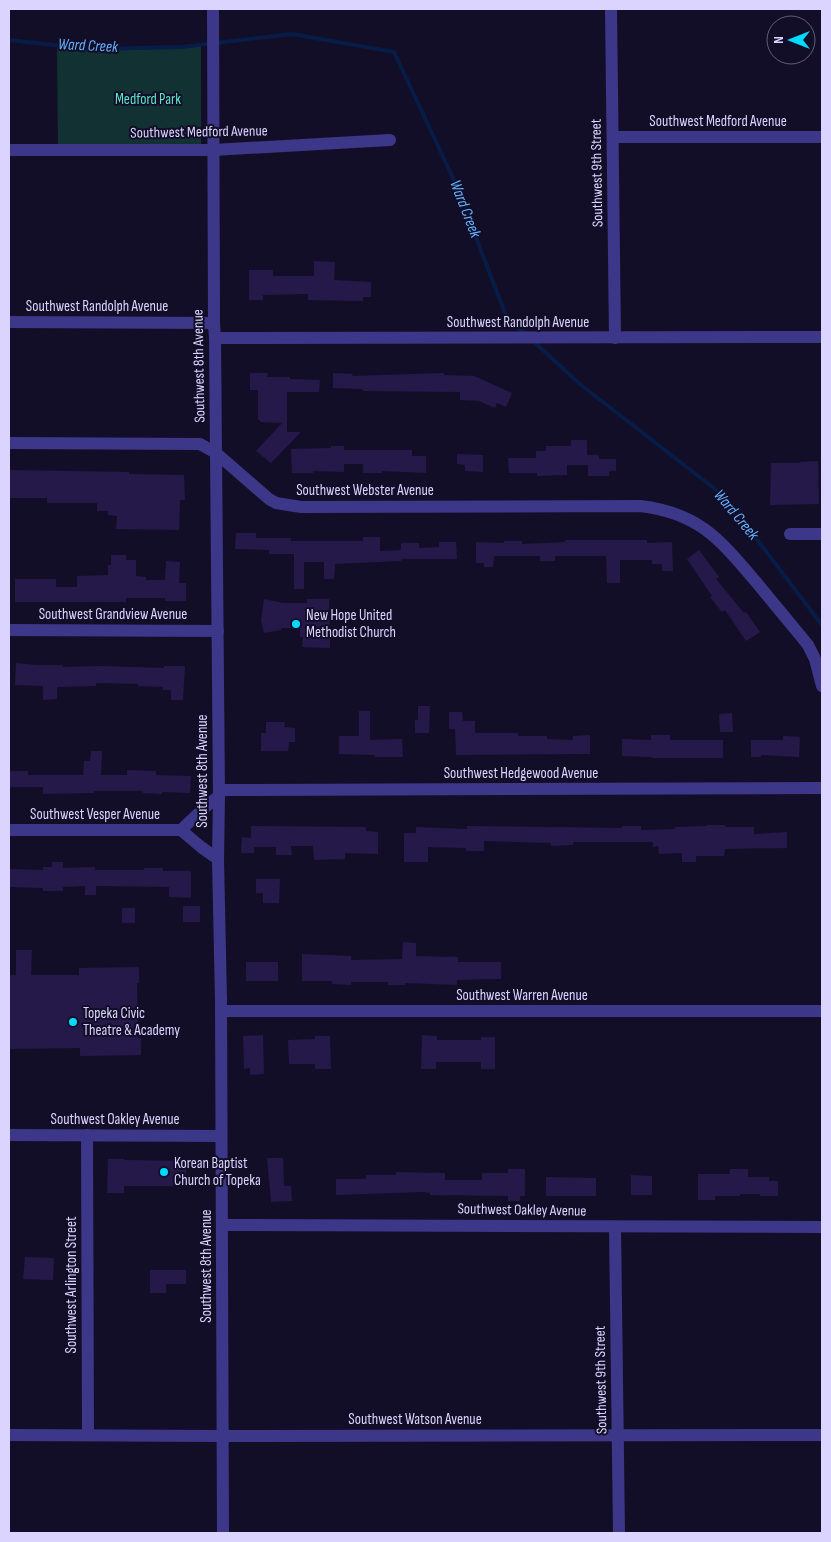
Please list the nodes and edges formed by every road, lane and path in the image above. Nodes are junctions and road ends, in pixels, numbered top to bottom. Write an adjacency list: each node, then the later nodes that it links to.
1 (611, 9): 3 (street, Southwest 9th Street)
2 (213, 10): 7 (street, Southwest 8th Avenue)
3 (613, 137): 4 (street, Southwest Medford Avenue); 12 (street, Southwest 9th Street)
4 (822, 137)
5 (390, 140): 7 (street, Southwest Medford Avenue)
6 (9, 150): 7 (street, Southwest Medford Avenue)
7 (213, 150): 9 (street, Southwest 8th Avenue)
8 (9, 322): 9 (street, Southwest Randolph Avenue)
9 (214, 323): 11 (street, Southwest 8th Avenue)
10 (822, 337): 12 (street, Southwest Randolph Avenue)
11 (215, 338): 12 (street, Southwest Randolph Avenue); 14 (street, Southwest 8th Avenue)
12 (615, 338)
13 (9, 443): 14 (street, Southwest Webster Avenue)
14 (216, 453): 18 (street, Southwest 8th Avenue); 19 (street, Southwest Webster Avenue)
15 (790, 534): 16 (street)
16 (822, 534)
17 (9, 630): 18 (street, Southwest Grandview Avenue)
18 (218, 631): 21 (street, Southwest 8th Avenue)
19 (822, 686)
20 (822, 788): 21 (street, Southwest Hedgewood Avenue)
21 (219, 793): 23 (street); 24 (street, Southwest 8th Avenue)
22 (9, 830): 23 (street, Southwest Vesper Avenue)
23 (182, 830): 24 (street)
24 (218, 859): 25 (street, Southwest 8th Avenue)
25 (221, 1011): 26 (street, Southwest Warren Avenue); 29 (street, Southwest 8th Avenue)
26 (822, 1011)
27 (9, 1135): 28 (street, Southwest Oakley Avenue)
28 (87, 1135): 29 (street, Southwest Oakley Avenue); 33 (street, Southwest Arlington Street)
29 (222, 1136): 30 (street, Southwest 8th Avenue)
30 (222, 1225): 31 (street, Southwest Oakley Avenue); 37 (street, Southwest 8th Avenue)
31 (615, 1227): 32 (street, Southwest Oakley Avenue); 35 (street, Southwest 9th Street)
32 (822, 1227)
33 (88, 1434): 34 (street, Southwest Watson Avenue); 37 (street, Southwest Watson Avenue)
34 (9, 1435)
35 (618, 1435): 36 (street, Southwest Watson Avenue); 37 (street, Southwest Watson Avenue); 39 (street, Southwest 9th Street)
36 (822, 1435)
37 (223, 1436): 38 (street, Southwest 8th Avenue)
38 (223, 1533)
39 (619, 1533)

